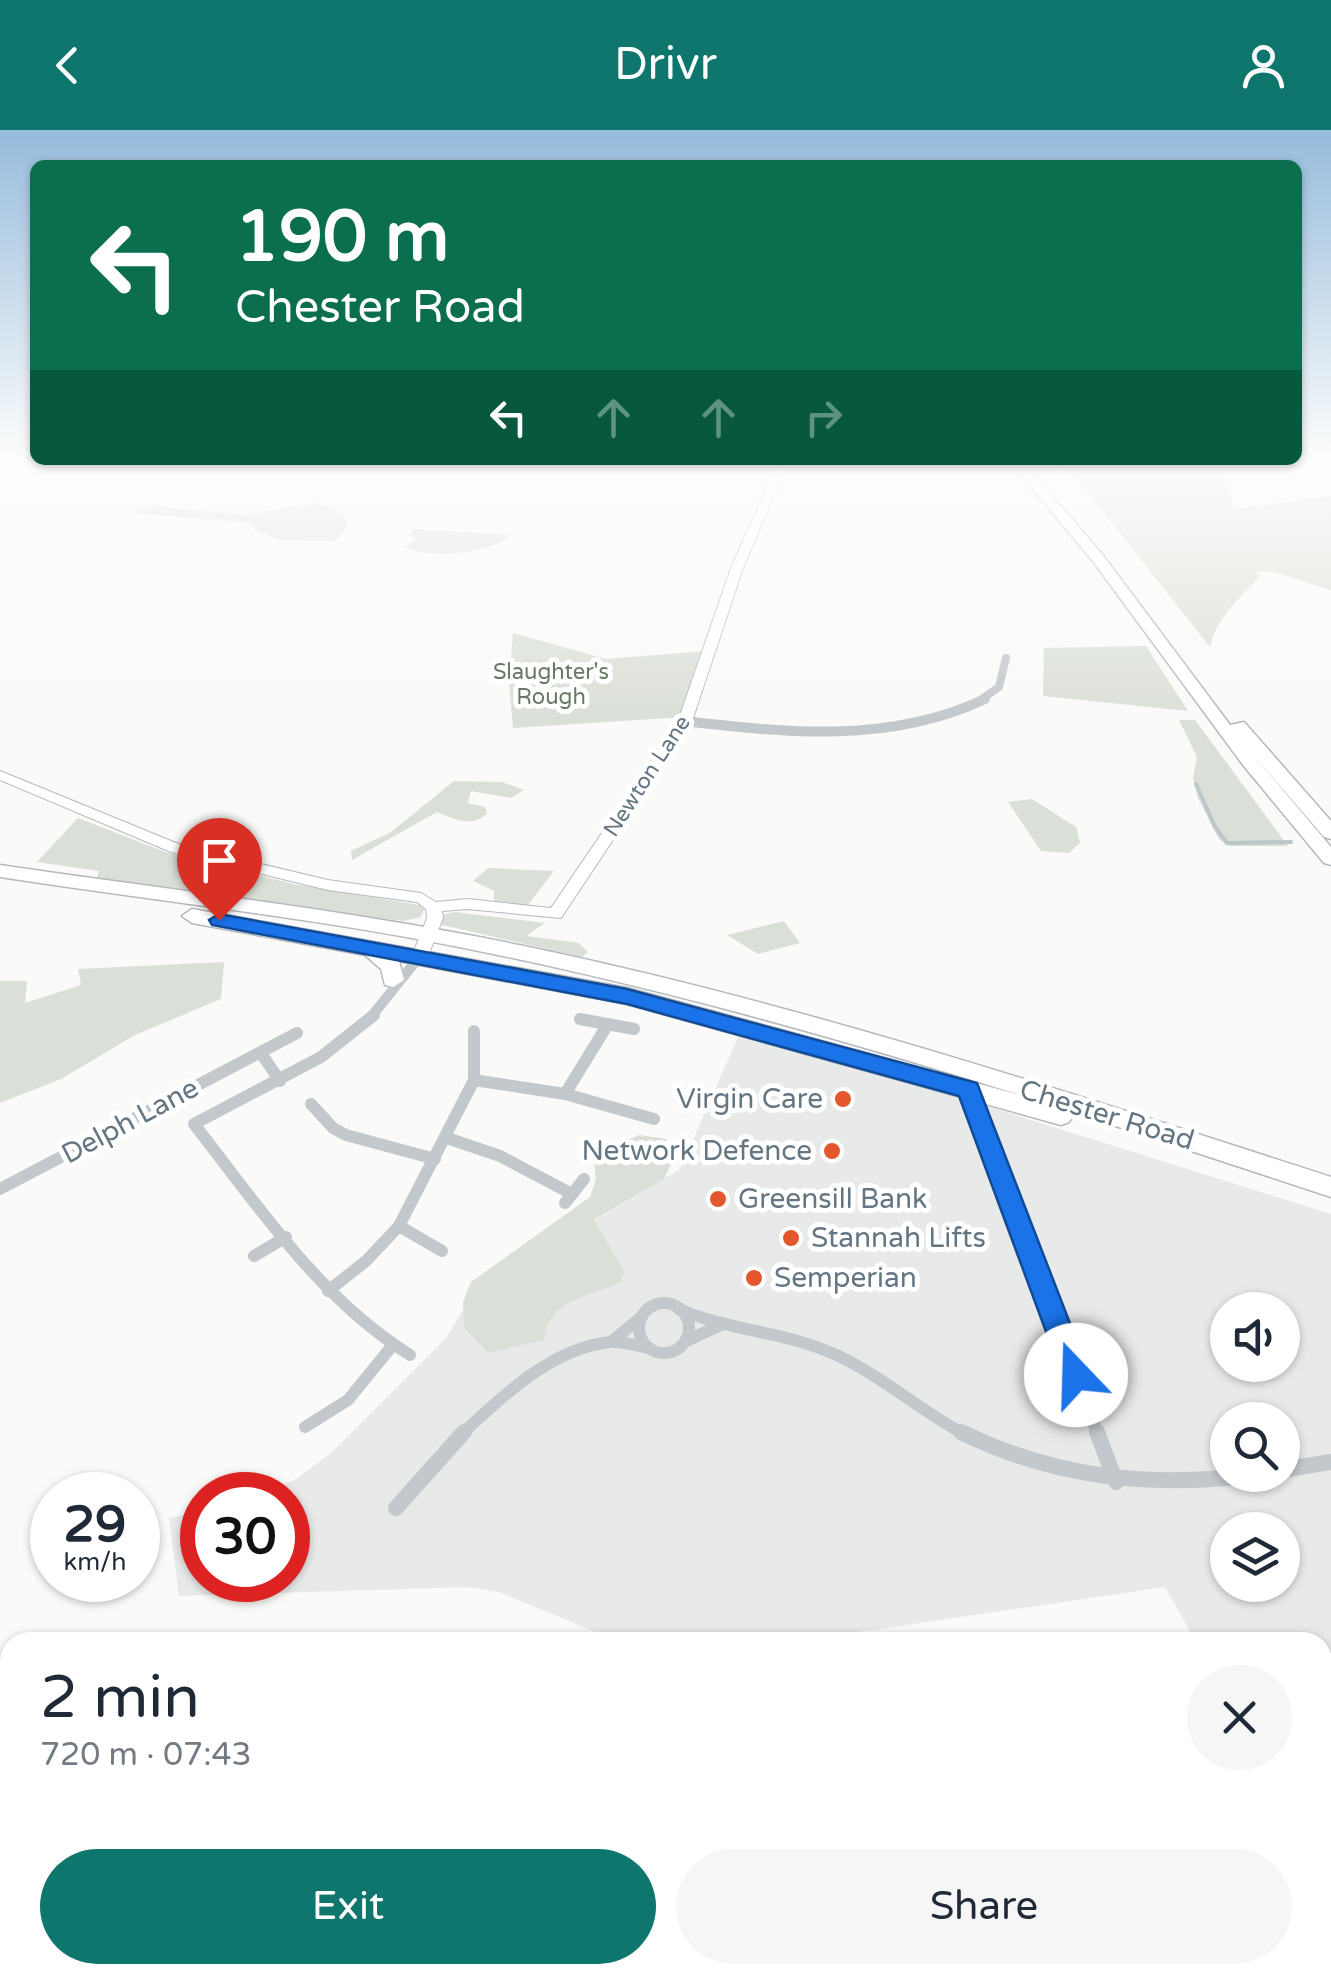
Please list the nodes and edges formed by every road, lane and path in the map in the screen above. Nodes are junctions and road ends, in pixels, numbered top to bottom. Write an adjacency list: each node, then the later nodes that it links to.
1 (746, 547): 6 (street, Newton Lane)
2 (1089, 547): 5 (highway)
3 (1104, 547): 5 (highway)
4 (1006, 658): 6 (street)
5 (1220, 715): 8 (highway); 9 (highway)
6 (684, 720): 14 (street, Newton Lane)
7 (0, 775): 14 (street)
8 (1299, 825): 10 (highway); 11 (highway)
9 (1328, 829)
10 (1331, 859)
11 (1331, 870)
12 (0, 871): 15 (highway, Chester Road)
13 (0, 884): 16 (highway, Chester Road)
14 (433, 910): 15 (street, Delph Lane)
15 (418, 944): 16 (highway, Chester Road); 17 (street, Delph Lane); 25 (highway, Chester Road); 25 (highway, Chester Road)
16 (368, 947): 17 (highway)
17 (392, 986): 26 (street, Delph Lane)
18 (580, 1019): 19 (street)
19 (608, 1024): 20 (street); 27 (street)
20 (634, 1030)
21 (474, 1031): 24 (street)
22 (297, 1034): 23 (street, Delph Lane)
23 (261, 1053): 26 (street); 34 (street, Delph Lane)
24 (474, 1080): 27 (street); 30 (street)
25 (971, 1081): 33 (highway, Chester Road); 35 (highway, Chester Road); 53 (street)
26 (280, 1082): 37 (street, Delph Lane)
27 (565, 1094): 29 (street)
28 (311, 1104): 31 (street)
29 (654, 1120)
30 (447, 1138): 31 (street); 32 (street)
31 (435, 1159): 36 (street)
32 (584, 1180)
33 (1331, 1187)
34 (0, 1189)
35 (1331, 1204)
36 (399, 1226): 38 (street); 40 (street)
37 (286, 1237): 39 (street); 40 (street)
38 (442, 1252)
39 (254, 1256)
40 (328, 1291): 46 (street)
41 (679, 1310): 42 (street); 43 (street); 44 (street)
42 (641, 1317): 45 (street); 47 (street)
43 (721, 1326): 44 (street); 53 (street)
44 (686, 1341): 47 (street)
45 (611, 1342): 47 (street); 54 (street)
46 (392, 1346): 48 (street); 49 (street)
47 (649, 1348)
48 (410, 1354)
49 (306, 1427)
50 (1331, 1462): 51 (street)
51 (1300, 1467)
52 (1210, 1481): 53 (street)
53 (1116, 1482)
54 (396, 1508)

